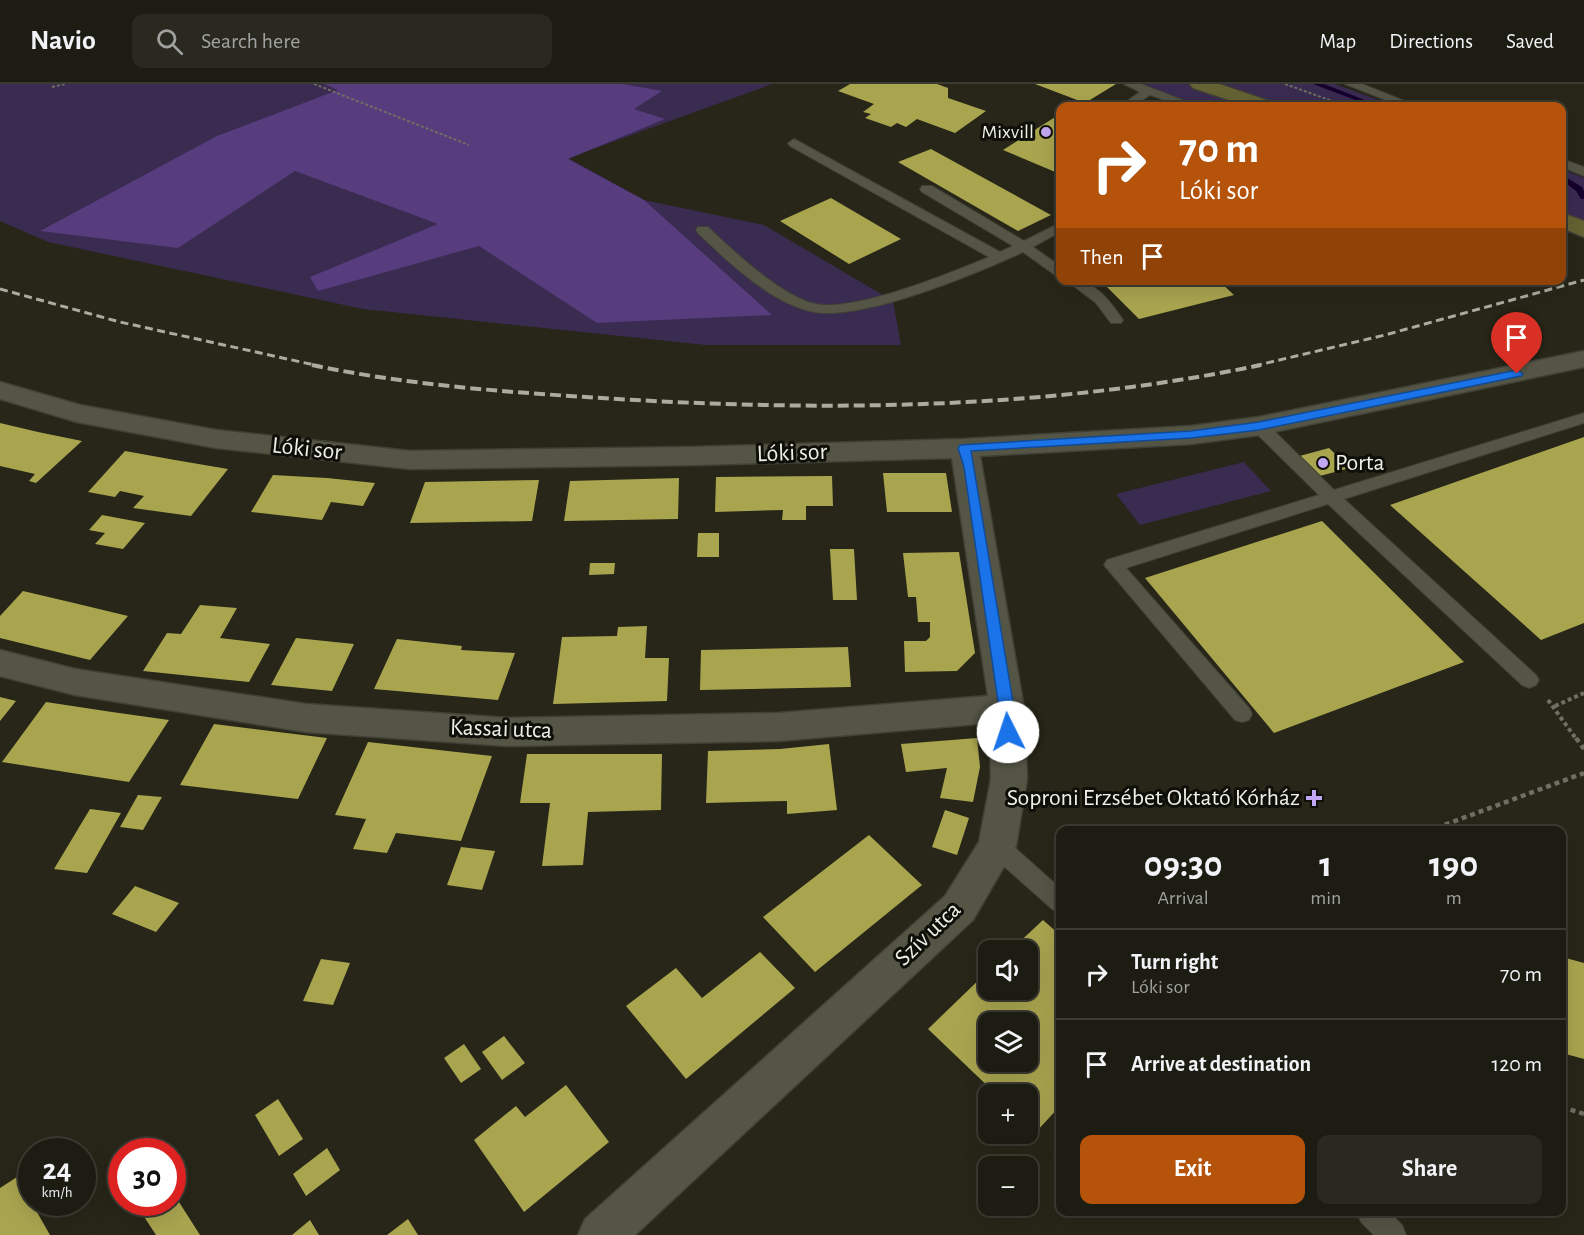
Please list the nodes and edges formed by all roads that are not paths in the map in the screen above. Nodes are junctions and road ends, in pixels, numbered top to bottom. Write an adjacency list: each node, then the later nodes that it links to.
1 (1130, 84): 4 (lane)
2 (1200, 84): 7 (main road)
3 (1351, 84): 8 (lane)
4 (1149, 91): 5 (lane); 6 (lane)
5 (1132, 102)
6 (1181, 102)
7 (1247, 102)
8 (1400, 102)
9 (794, 143): 18 (lane)
10 (1566, 165): 11 (lane)
11 (1584, 172)
12 (927, 189): 17 (lane)
13 (1566, 222): 16 (main road)
14 (1056, 229): 17 (lane)
15 (703, 230): 18 (lane)
16 (1584, 230)
17 (1025, 247): 18 (lane); 19 (lane)
18 (1001, 258)
19 (1056, 269)
20 (1080, 285): 21 (lane)
21 (1116, 320)
22 (1584, 359): 25 (street, Lóki sor)
23 (0, 390): 26 (street, Lóki sor)
24 (1584, 418): 27 (lane)
25 (1259, 426): 26 (street, Lóki sor); 27 (lane)
26 (964, 448): 30 (street, Szív utca)
27 (1333, 497): 29 (lane); 31 (lane)
28 (0, 663): 30 (street, Kassai utca)
29 (1529, 680)
30 (1007, 708): 32 (street, Szív utca)
31 (1242, 714)
32 (997, 846): 33 (lane); 35 (street, Szív utca)
33 (1056, 898)
34 (1375, 1216): 36 (lane)
35 (601, 1235)
36 (1392, 1235)

